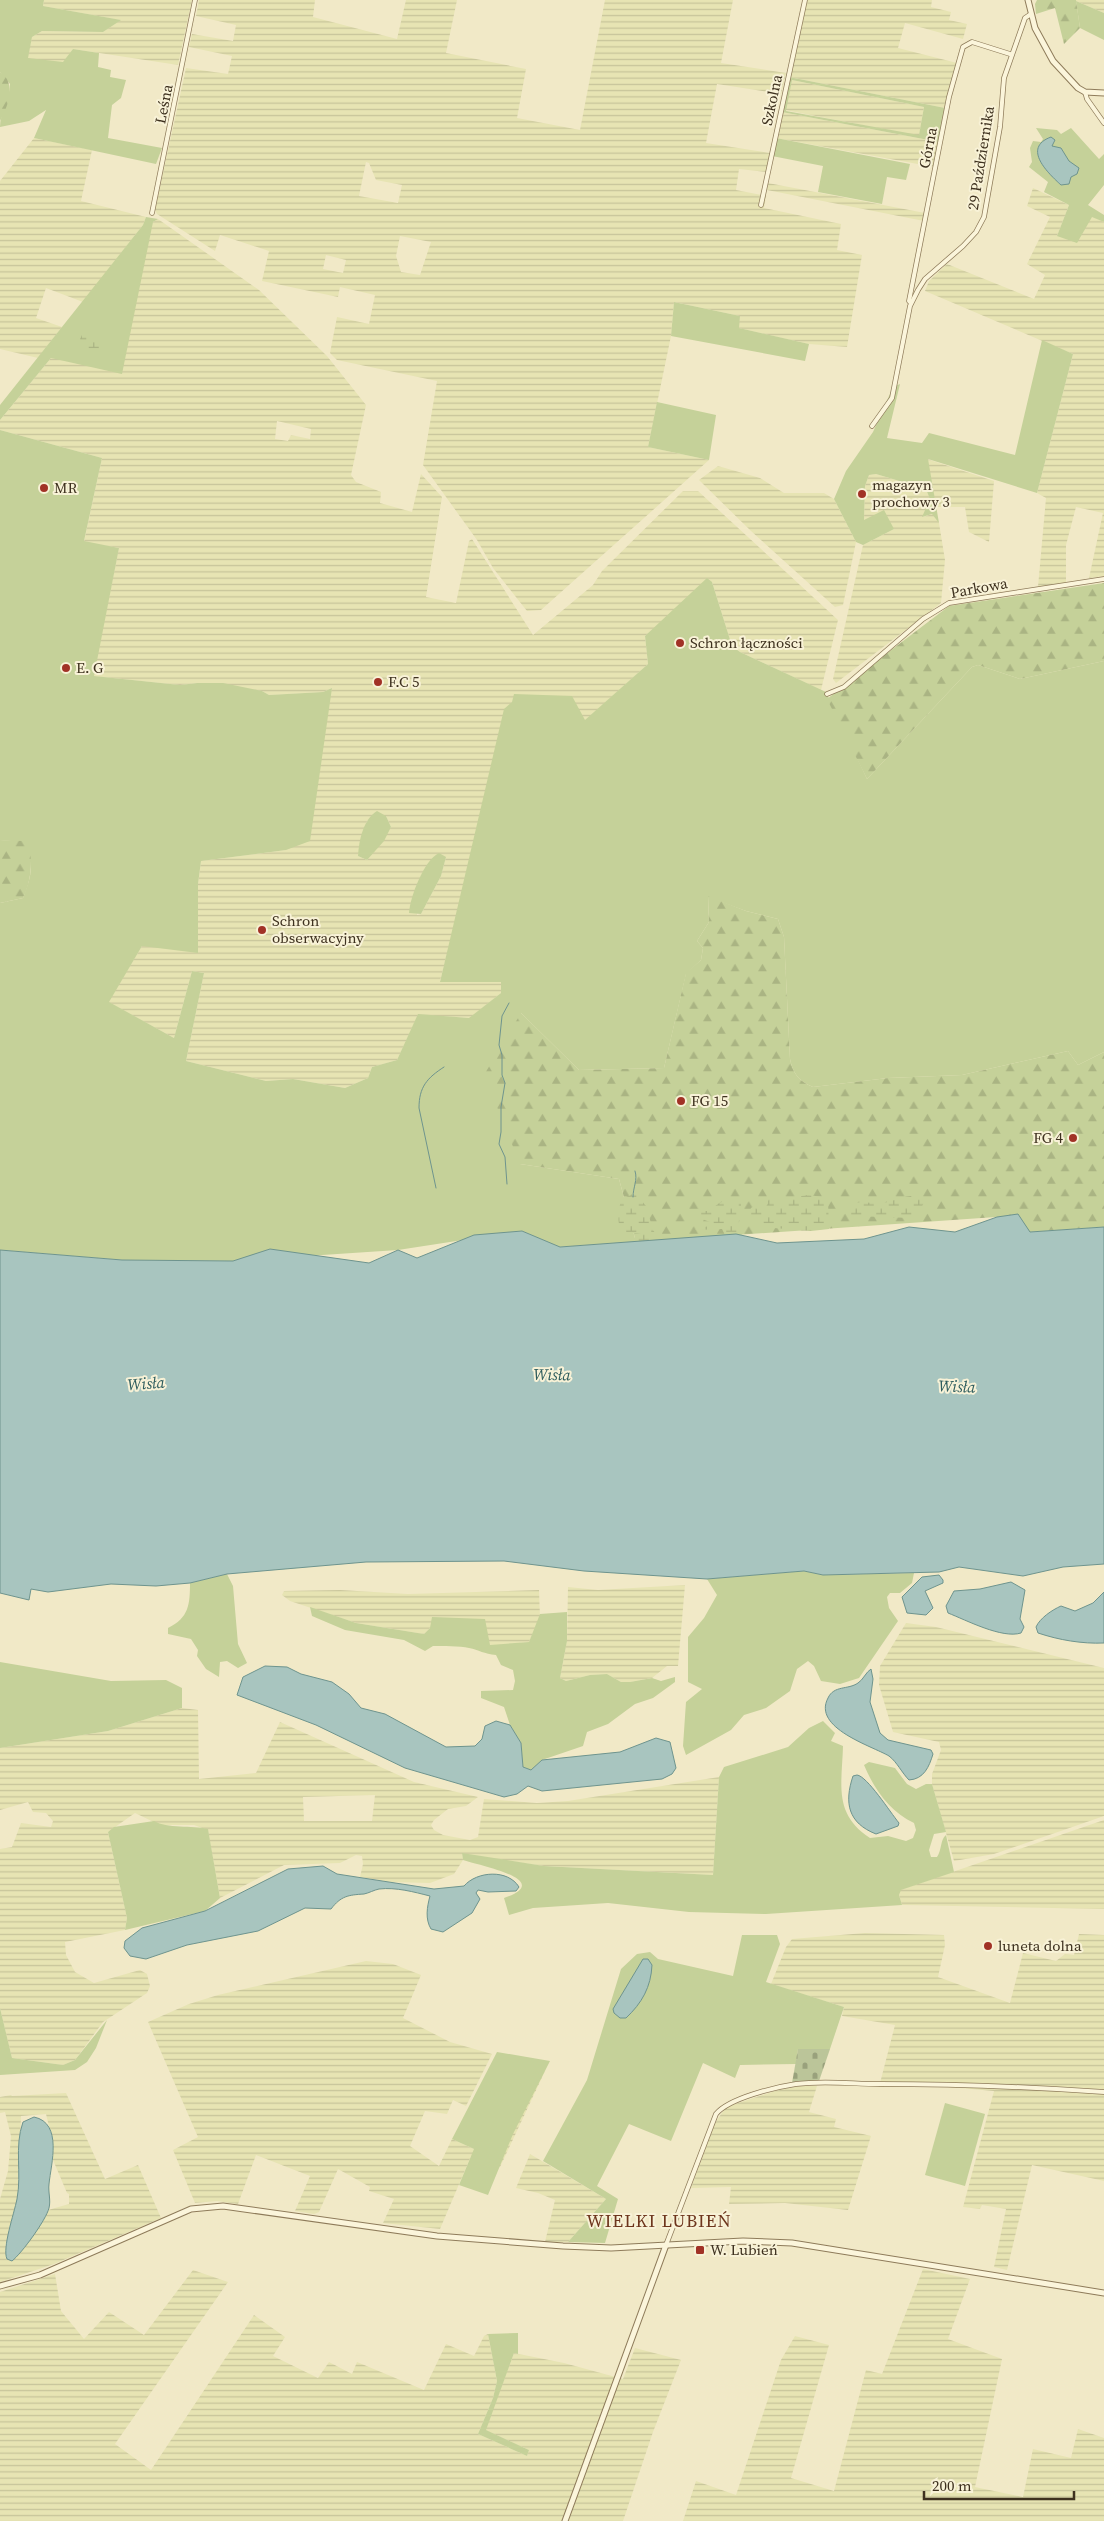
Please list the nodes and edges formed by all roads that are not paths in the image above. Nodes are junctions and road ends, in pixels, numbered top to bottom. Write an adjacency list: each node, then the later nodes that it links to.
1 (195, 0): 10 (street, Leśna)
2 (805, 0): 9 (street, Szkolna)
3 (1028, 0): 4 (street)
4 (1031, 14): 5 (street, 29 Października); 6 (street)
5 (1010, 54): 11 (street, 29 Października); 11 (street, Górna)
6 (1085, 92): 7 (street); 8 (street)
7 (1104, 93)
8 (1104, 123)
9 (761, 205)
10 (152, 213)
11 (911, 303): 12 (street, 29 Października)
12 (872, 426)
13 (1104, 579): 14 (street, Parkowa)
14 (826, 694)
15 (1104, 2092): 16 (street)
16 (666, 2245): 17 (street); 18 (street); 19 (street)
17 (0, 2286)
18 (1104, 2293)
19 (565, 2521)

